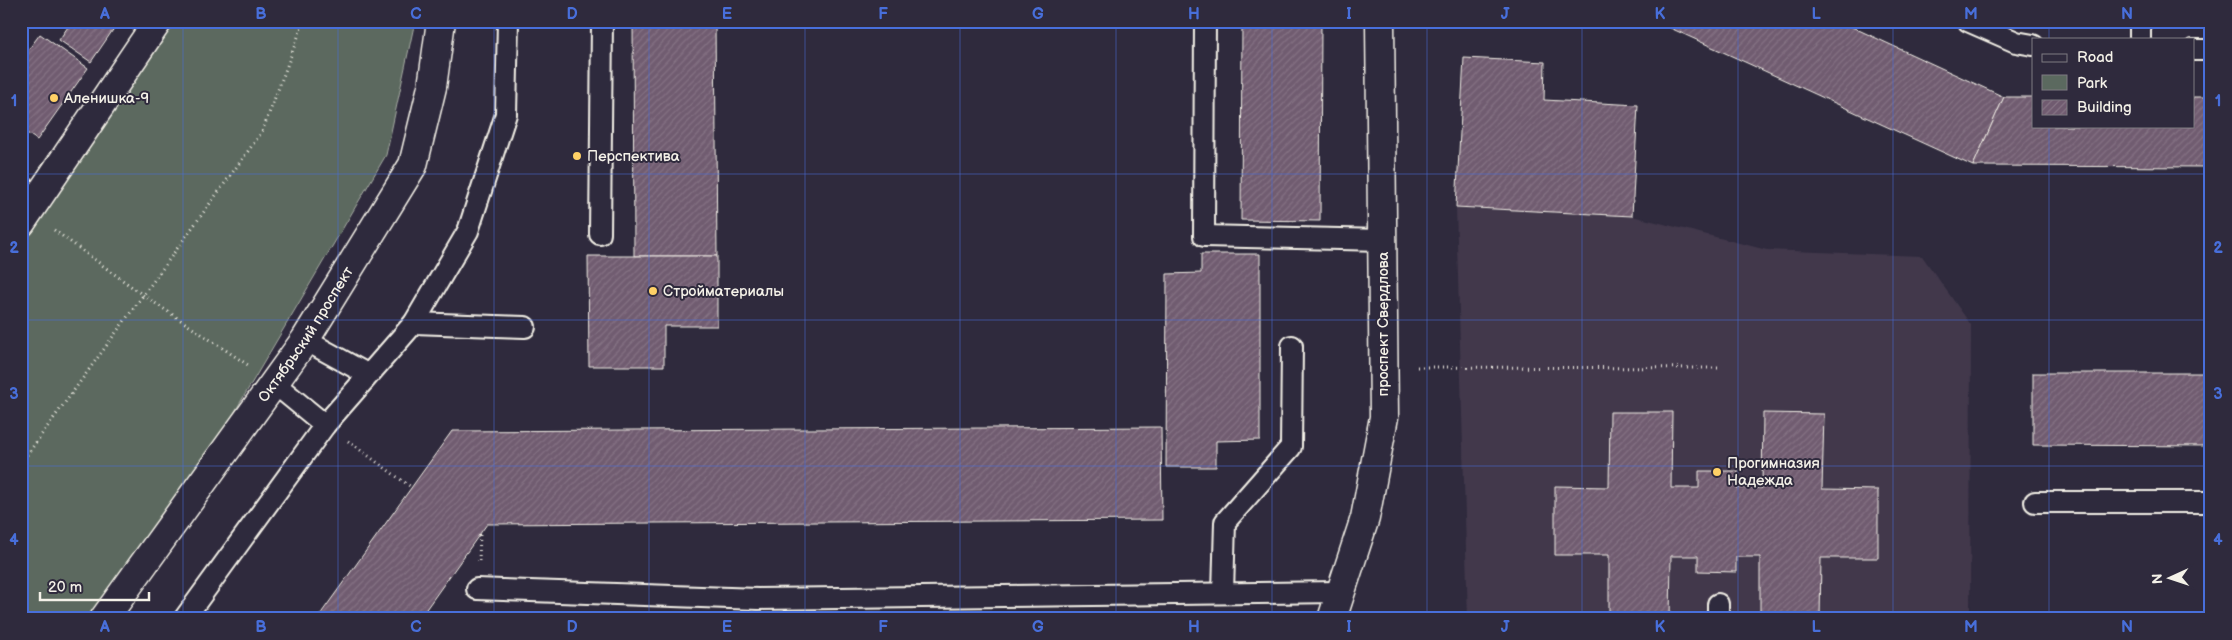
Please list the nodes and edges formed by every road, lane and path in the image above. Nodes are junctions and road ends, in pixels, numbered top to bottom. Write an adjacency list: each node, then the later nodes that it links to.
1 (158, 21): 14 (street)
2 (304, 21): 17 (path)
3 (441, 21): 20 (street, Октябрьский проспект)
4 (508, 21): 18 (lane)
5 (602, 21): 15 (lane)
6 (1205, 21): 16 (lane)
7 (1380, 21): 16 (street, проспект Свердлова)
8 (1968, 21): 11 (lane)
9 (2140, 21): 10 (lane)
10 (2140, 38)
11 (2032, 46)
12 (2194, 50): 13 (lane)
13 (2211, 50)
14 (26, 217): 17 (path)
15 (600, 234)
16 (1383, 240): 22 (street, проспект Свердлова)
17 (143, 296): 25 (path); 27 (path)
18 (414, 323): 19 (lane); 24 (lane)
19 (525, 327)
20 (305, 340): 24 (lane); 25 (street, Октябрьский проспект)
21 (1292, 346): 33 (lane)
22 (1384, 367): 23 (path); 32 (street, проспект Свердлова)
23 (1720, 368)
24 (367, 374): 26 (lane)
25 (275, 384): 26 (lane); 34 (street, Октябрьский проспект)
26 (325, 425): 28 (path); 35 (lane)
27 (21, 463)
28 (411, 487)
29 (2035, 502): 30 (lane)
30 (2211, 502)
31 (477, 589): 33 (lane)
32 (1340, 592): 33 (lane); 36 (street, проспект Свердлова)
33 (1223, 593)
34 (104, 619)
35 (184, 619)
36 (1332, 619)

